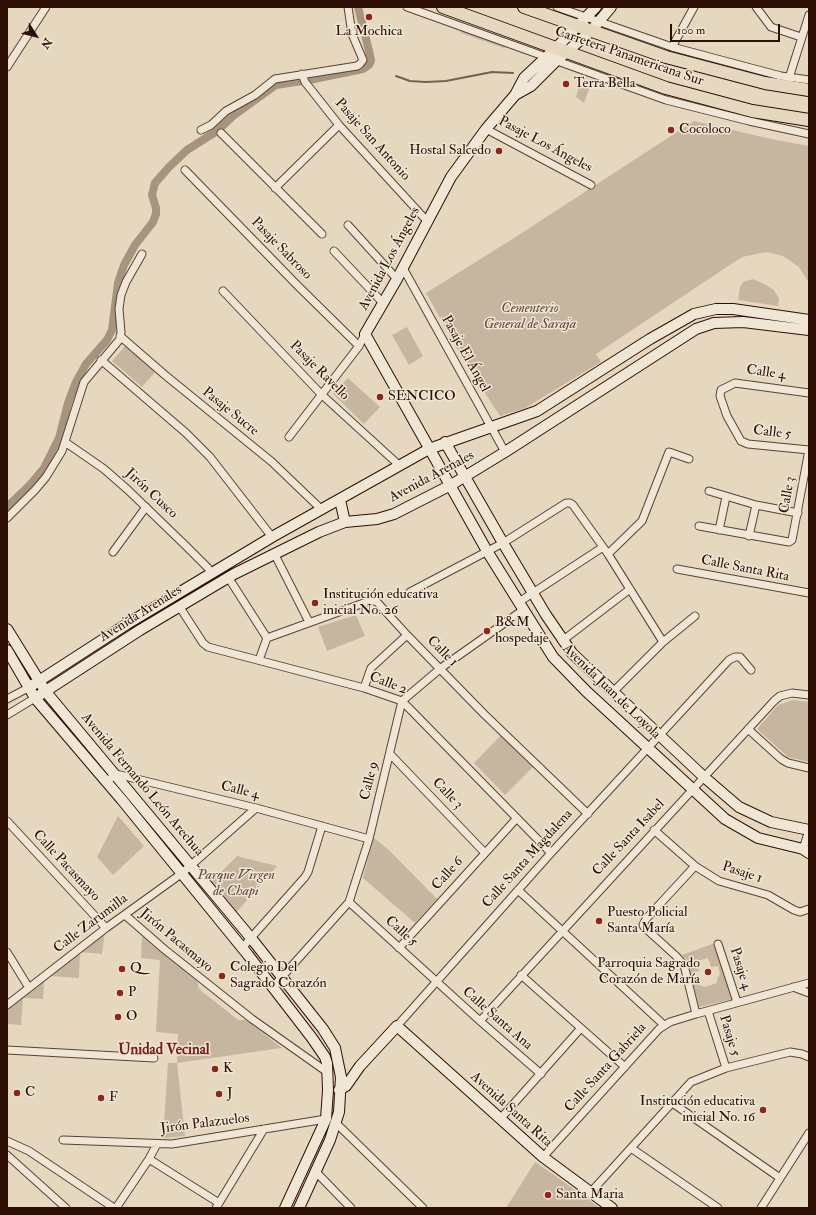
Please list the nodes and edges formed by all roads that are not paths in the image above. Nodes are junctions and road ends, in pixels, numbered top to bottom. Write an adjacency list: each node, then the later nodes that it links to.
1 (46, 7): 20 (street)
2 (348, 7): 21 (street)
3 (407, 7): 18 (street)
4 (443, 7): 17 (highway, Carretera Panamericana Sur)
5 (524, 7): 13 (highway, Carretera Panamericana Sur)
6 (556, 7): 12 (street)
7 (596, 7): 12 (street, Avenida Los Ángeles)
8 (612, 7): 14 (street, Avenida Los Ángeles)
9 (694, 7): 16 (street)
10 (756, 7): 15 (street)
11 (809, 14): 15 (street)
12 (587, 18): 13 (street, Avenida Los Ángeles); 14 (street)
13 (578, 27): 14 (highway, Carretera Panamericana Sur); 17 (street, Avenida Los Ángeles)
14 (595, 27): 16 (street); 17 (street, Avenida Los Ángeles); 24 (highway, Carretera Panamericana Sur)
15 (801, 37): 22 (street)
16 (672, 47): 22 (street)
17 (561, 50): 18 (street, Avenida Los Ángeles); 19 (street, Avenida Los Ángeles); 26 (highway, Carretera Panamericana Sur)
18 (546, 57): 19 (street); 25 (street, Avenida Los Ángeles)
19 (556, 61): 25 (street, Avenida Los Ángeles); 31 (street)
20 (7, 68)
21 (302, 74): 27 (street, Pasaje San Antonio); 29 (street)
22 (789, 78): 23 (street)
23 (809, 80)
24 (809, 90)
25 (514, 95): 28 (street, Avenida Los Ángeles)
26 (809, 120)
27 (339, 125): 34 (street); 35 (street, Pasaje San Antonio)
28 (486, 129): 33 (street, Pasaje Los Ángeles); 35 (street, Avenida Los Ángeles)
29 (200, 130)
30 (221, 133): 34 (street)
31 (809, 134)
32 (185, 170): 48 (street, Pasaje Sabroso)
33 (591, 185)
34 (275, 188): 37 (street)
35 (427, 221): 40 (street, Avenida Los Ángeles)
36 (348, 225): 41 (street)
37 (322, 234)
38 (334, 251): 43 (street)
39 (142, 254): 47 (street)
40 (403, 268): 41 (street, Avenida Los Ángeles); 53 (street, Pasaje El Ángel)
41 (397, 279): 43 (street, Avenida Los Ángeles)
42 (223, 291): 52 (street, Pasaje Ravello)
43 (383, 303): 46 (street, Avenida Los Ángeles)
44 (809, 320): 53 (street, Avenida Arenales)
45 (809, 330): 59 (street, Avenida Arenales)
46 (365, 334): 48 (street, Avenida Los Ángeles); 57 (street, Avenida Juan de Loyola)
47 (120, 336): 49 (street); 69 (street, Pasaje Sucre)
48 (359, 346): 52 (street, Avenida Los Ángeles)
49 (101, 360): 55 (street); 76 (street)
50 (721, 390): 51 (street, Calle 4); 58 (street, Calle 5)
51 (809, 393)
52 (322, 394): 54 (street, Avenida Los Ángeles); 61 (street, Pasaje Ravello)
53 (491, 427): 56 (street, Avenida Arenales); 59 (street, Pasaje El Ángel)
54 (289, 437)
55 (65, 442): 68 (street, Jirón Cusco); 71 (street)
56 (445, 442): 57 (street, Avenida Arenales); 62 (street, Avenida Juan de Loyola)
57 (429, 449): 61 (street, Avenida Arenales); 63 (street, Avenida Juan de Loyola)
58 (809, 450): 70 (street, Calle 3)
59 (505, 452): 62 (street, Avenida Arenales)
60 (689, 459): 82 (street)
61 (400, 466): 66 (street, Avenida Arenales)
62 (465, 476): 63 (street, Avenida Arenales); 77 (street, Avenida Juan de Loyola)
63 (450, 485): 72 (street, Avenida Arenales); 79 (street, Avenida Juan de Loyola)
64 (708, 491): 65 (street)
65 (726, 497): 67 (street); 74 (street)
66 (340, 500): 69 (street, Avenida Arenales); 72 (street)
67 (756, 505): 70 (street); 75 (street)
68 (146, 507): 80 (street); 84 (street, Jirón Cusco)
69 (322, 510): 76 (street, Avenida Arenales)
70 (798, 513): 75 (street, Calle 3)
71 (7, 518)
72 (345, 522): 81 (street, Avenida Arenales)
73 (698, 526): 74 (street)
74 (719, 530): 75 (street)
75 (749, 536)
76 (272, 537): 84 (street, Avenida Arenales)
77 (503, 543): 78 (street); 79 (street); 88 (street, Avenida Juan de Loyola)
78 (602, 547): 82 (street); 88 (street)
79 (487, 550): 87 (street); 91 (street, Avenida Juan de Loyola)
80 (113, 552)
81 (274, 553): 85 (street, Avenida Arenales); 93 (street)
82 (608, 554): 86 (street)
83 (676, 569): 89 (street, Calle Santa Rita)
84 (211, 573): 103 (street, Avenida Arenales)
85 (228, 577): 90 (street, Avenida Arenales); 96 (street)
86 (630, 590): 97 (street); 98 (street)
87 (410, 592)
88 (533, 592): 91 (street); 97 (street, Avenida Juan de Loyola)
89 (809, 594)
90 (179, 606): 100 (street, Calle 2); 106 (street, Avenida Arenales)
91 (521, 606): 101 (street); 115 (street, Avenida Juan de Loyola)
92 (695, 616): 98 (street)
93 (309, 622): 95 (street, Calle 1); 96 (street, Calle 1)
94 (7, 629): 103 (street)
95 (407, 636): 101 (street, Calle 1); 105 (street)
96 (267, 638): 100 (street)
97 (562, 641): 107 (street, Avenida Juan de Loyola)
98 (664, 642): 107 (street)
99 (7, 650): 104 (street)
100 (260, 658): 105 (street, Calle 2)
101 (440, 668): 111 (street); 123 (street, Calle 1)
102 (750, 670): 114 (street, Calle Santa Magdalena)
103 (38, 682): 104 (street, Avenida Arenales); 106 (street, Avenida Fernando León Arechua)
104 (28, 688): 109 (street, Avenida Fernando León Arechua); 110 (street, Avenida Arenales)
105 (364, 688): 111 (street, Calle 2)
106 (46, 692): 109 (street, Avenida Arenales); 118 (street, Avenida Fernando León Arechua)
107 (613, 692): 114 (street, Avenida Juan de Loyola)
108 (809, 695): 113 (street, Calle Santa Isabel)
109 (35, 698): 112 (street, Avenida Arenales); 120 (street, Avenida Fernando León Arechua)
110 (7, 700)
111 (402, 701): 116 (street, Calle 9); 124 (street, Calle 2)
112 (7, 715)
113 (748, 729): 117 (street); 119 (street, Calle Santa Isabel)
114 (660, 735): 115 (street, Calle Santa Magdalena); 119 (street, Avenida Juan de Loyola)
115 (649, 747): 121 (street, Avenida Juan de Loyola); 123 (street, Calle Santa Magdalena)
116 (390, 754): 129 (street, Calle 9); 131 (street, Calle 3)
117 (809, 768)
118 (116, 774): 120 (street); 122 (street, Calle 4); 133 (street, Avenida Fernando León Arechua)
119 (704, 777): 121 (street, Calle Santa Isabel); 128 (street, Avenida Juan de Loyola)
120 (106, 782): 135 (street, Avenida Fernando León Arechua)
121 (692, 790): 127 (street, Calle Santa Isabel); 130 (street, Avenida Juan de Loyola)
122 (256, 808): 126 (street, Calle 4); 133 (street, Calle Zarumilla)
123 (588, 814): 132 (street, Calle Santa Magdalena)
124 (517, 818): 131 (street, Calle 6); 132 (street, Calle 2)
125 (7, 821): 140 (street, Calle Pacasmayo)
126 (322, 826): 129 (street, Calle 4); 142 (street)
127 (654, 830): 134 (street, Pasaje 1); 141 (street, Calle Santa Isabel)
128 (809, 830): 130 (street)
129 (368, 839): 137 (street, Calle 9)
130 (806, 851)
131 (485, 853): 145 (street, Calle 6)
132 (551, 854): 136 (street, Calle Santa Magdalena)
133 (191, 866): 135 (street, Calle Zarumilla); 142 (street, Avenida Fernando León Arechua)
134 (695, 866): 138 (street, Pasaje 1); 158 (street)
135 (181, 874): 139 (street, Calle Zarumilla); 144 (street, Avenida Fernando León Arechua)
136 (518, 890): 141 (street); 149 (street, Calle Santa Magdalena)
137 (349, 902): 145 (street, Calle 5); 148 (street, Calle 9)
138 (809, 909)
139 (125, 915): 140 (street, Calle Zarumilla); 169 (street, Jirón Pacasmayo)
140 (106, 928): 152 (street, Calle Zarumilla)
141 (562, 931): 147 (street, Calle Santa Isabel); 160 (street)
142 (251, 938): 144 (street); 148 (street, Avenida Fernando León Arechua)
143 (718, 944): 155 (street, Pasaje 4)
144 (242, 948): 153 (street, Avenida Fernando León Arechua)
145 (399, 948): 149 (street, Calle 5)
146 (7, 952): 152 (street)
147 (521, 975): 159 (street, Calle Santa Isabel); 162 (street)
148 (282, 976): 153 (street, Calle 9); 170 (street, Avenida Fernando León Arechua)
149 (436, 982): 159 (street, Calle Santa Ana); 161 (street, Calle Santa Magdalena)
150 (809, 983): 151 (street, Calle Santa Gabriela)
151 (793, 987): 154 (street); 155 (street, Calle Santa Gabriela)
152 (29, 988): 156 (street, Calle Zarumilla)
153 (272, 988): 169 (street, Avenida Fernando León Arechua)
154 (809, 993)
155 (737, 1002): 157 (street, Calle Santa Gabriela)
156 (7, 1005)
157 (708, 1011): 158 (street, Calle Santa Gabriela); 168 (street, Pasaje 5)
158 (696, 1014): 160 (street, Calle Santa Gabriela)
159 (480, 1021): 171 (street, Calle Santa Ana)
160 (664, 1025): 167 (street, Calle Santa Gabriela)
161 (398, 1026): 166 (street, Calle Santa Magdalena); 175 (street, Avenida Santa Rita)
162 (581, 1028): 167 (street); 171 (street)
163 (7, 1050): 165 (street)
164 (809, 1057): 168 (street)
165 (154, 1058)
166 (360, 1066): 170 (street); 173 (street, Calle Santa Magdalena)
167 (625, 1067): 185 (street, Calle Santa Gabriela)
168 (726, 1068): 174 (street)
169 (327, 1072): 170 (street); 172 (street, Avenida Fernando León Arechua)
170 (341, 1072): 173 (street, Avenida Fernando León Arechua)
171 (541, 1074): 175 (street)
172 (328, 1090): 173 (street); 176 (street, Avenida Fernando León Arechua)
173 (342, 1090): 177 (street)
174 (672, 1102): 183 (street); 188 (street)
175 (501, 1118): 185 (street, Avenida Santa Rita)
176 (326, 1119): 178 (street, Jirón Palazuelos); 193 (street)
177 (336, 1123): 187 (street); 196 (street)
178 (264, 1130): 182 (street, Jirón Palazuelos); 190 (street)
179 (809, 1133): 188 (street)
180 (63, 1140): 182 (street, Jirón Palazuelos)
181 (7, 1141): 192 (street)
182 (156, 1144): 186 (street)
183 (631, 1148): 189 (street); 198 (street)
184 (7, 1155): 191 (street)
185 (543, 1157): 189 (street, Avenida Santa Rita)
186 (149, 1159): 190 (street); 192 (street)
187 (316, 1172): 194 (street); 195 (street)
188 (780, 1178): 199 (street)
189 (590, 1192): 197 (street, Avenida Santa Rita)
190 (217, 1206)
191 (66, 1208)
192 (115, 1208)
193 (285, 1208)
194 (299, 1208)
195 (351, 1208)
196 (423, 1208)
197 (612, 1208)
198 (718, 1208)
199 (761, 1208)

